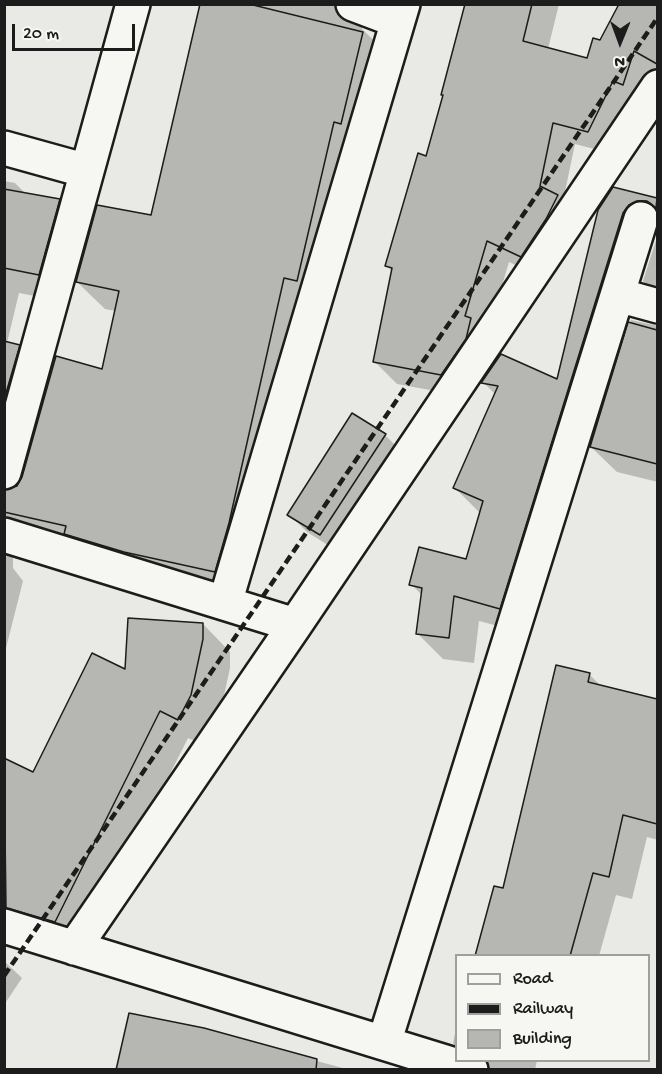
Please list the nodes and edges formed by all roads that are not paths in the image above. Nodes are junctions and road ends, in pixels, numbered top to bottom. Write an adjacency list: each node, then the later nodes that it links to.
1 (133, 4): 6 (street)
2 (353, 4): 3 (street)
3 (401, 13): 12 (street)
4 (657, 87): 13 (street)
5 (4, 148): 6 (street)
6 (87, 171): 10 (street)
7 (641, 219): 8 (street)
8 (618, 295): 9 (street); 16 (street)
9 (657, 306)
10 (4, 472)
11 (4, 535): 12 (street)
12 (225, 603): 13 (street)
13 (294, 625): 15 (street)
14 (4, 926): 15 (street)
15 (74, 948): 16 (street)
16 (384, 1043): 17 (street)
17 (471, 1070)

